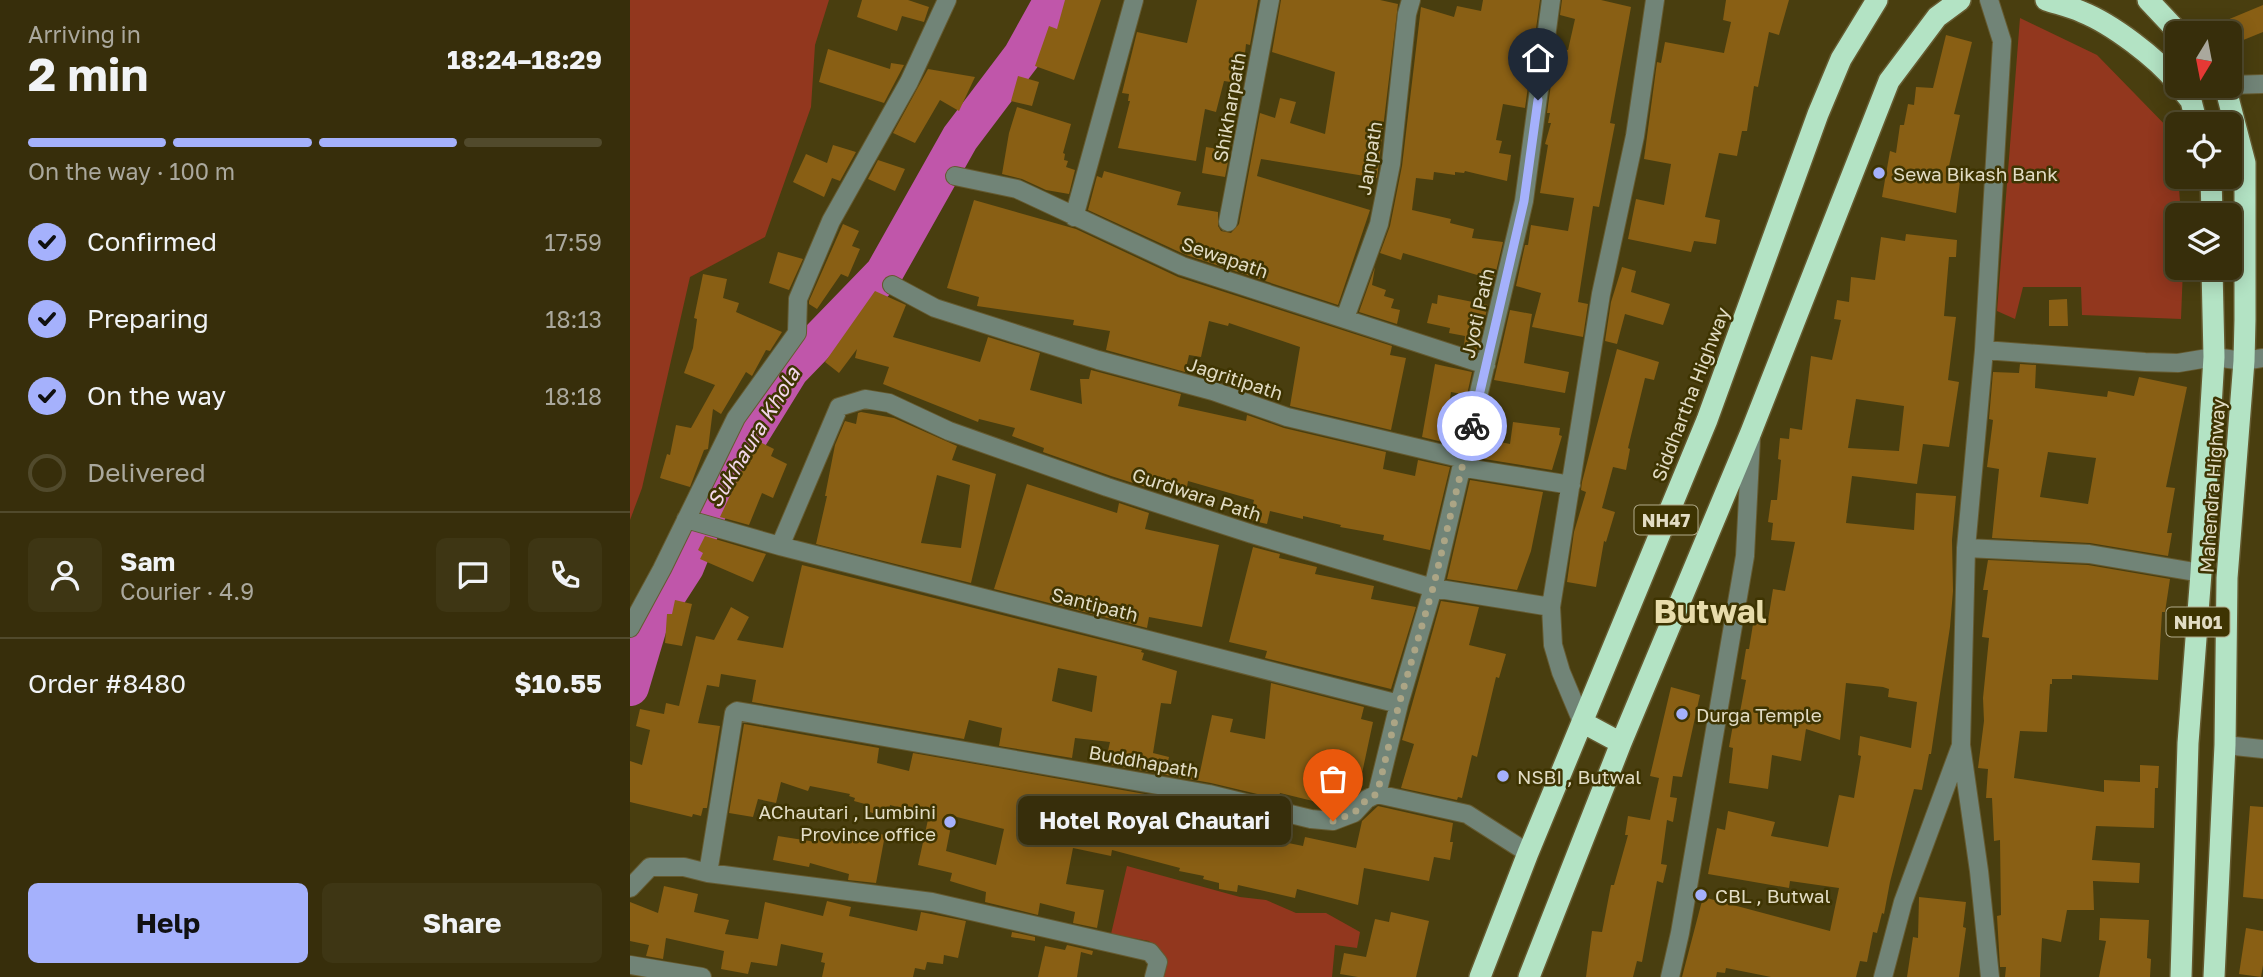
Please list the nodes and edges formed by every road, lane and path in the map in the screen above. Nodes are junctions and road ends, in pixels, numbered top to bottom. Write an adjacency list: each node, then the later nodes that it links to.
1 (947, 0): 32 (street)
2 (1134, 0): 20 (street)
3 (1270, 0): 21 (street, Shikharpath)
4 (1411, 0): 24 (street, Janpath)
5 (1551, 0): 28 (street, Jyoti Path)
6 (1655, 0): 31 (street)
7 (1863, 0): 14 (street)
8 (1877, 0): 14 (highway, NH47)
9 (1959, 0): 29 (highway, NH47)
10 (1989, 0): 25 (street)
11 (2046, 0): 15 (highway)
12 (2148, 0): 13 (highway)
13 (2168, 21)
14 (1862, 23): 40 (highway, Siddhartha Highway / NH47)
15 (2165, 69)
16 (2263, 84): 17 (street)
17 (2242, 85)
18 (2230, 98): 27 (highway, Mahendra Highway / NH01)
19 (955, 176): 20 (street, Sewapath)
20 (1074, 217): 24 (street, Sewapath)
21 (1228, 222)
22 (2212, 280): 26 (highway, Mahendra Highway / NH01)
23 (892, 285): 30 (street, Jagritipath)
24 (1345, 318): 28 (street, Sewapath)
25 (1983, 351): 26 (street); 34 (street)
26 (2214, 357): 27 (street); 35 (highway, Mahendra Highway / NH01)
27 (2254, 360): 43 (highway, Mahendra Highway / NH01)
28 (1486, 365): 30 (street, Jyoti Path)
29 (1751, 432): 41 (highway, NH47); 54 (street)
30 (1464, 459): 31 (street, Jagritipath); 36 (street, Jyoti Path)
31 (1571, 485): 37 (street)
32 (686, 519): 33 (street, Santipath); 38 (street)
33 (780, 546): 36 (street, Gurdwara Path); 39 (street, Santipath)
34 (1966, 548): 35 (street); 42 (street)
35 (2202, 573): 57 (highway, Mahendra Highway / NH01)
36 (1433, 588): 37 (street, Gurdwara Path); 39 (street, Jyoti Path)
37 (1551, 607): 40 (street)
38 (630, 628)
39 (1399, 704): 45 (street, Jyoti Path)
40 (1582, 722): 41 (highway); 46 (highway, Siddhartha Highway / NH47)
41 (1620, 743): 53 (highway, NH47)
42 (1961, 745): 55 (street); 56 (street)
43 (2225, 745): 44 (street); 58 (highway, Mahendra Highway / NH01)
44 (2263, 749)
45 (1377, 794): 46 (street); 47 (street, Buddhapath)
46 (1528, 853): 52 (highway, Siddhartha Highway / NH47)
47 (708, 873): 48 (street); 51 (street)
48 (630, 888)
49 (630, 965): 50 (street)
50 (702, 977)
51 (1154, 977)
52 (1480, 977)
53 (1529, 977)
54 (1671, 977)
55 (1883, 977)
56 (1990, 977)
57 (2181, 977)
58 (2214, 977)

